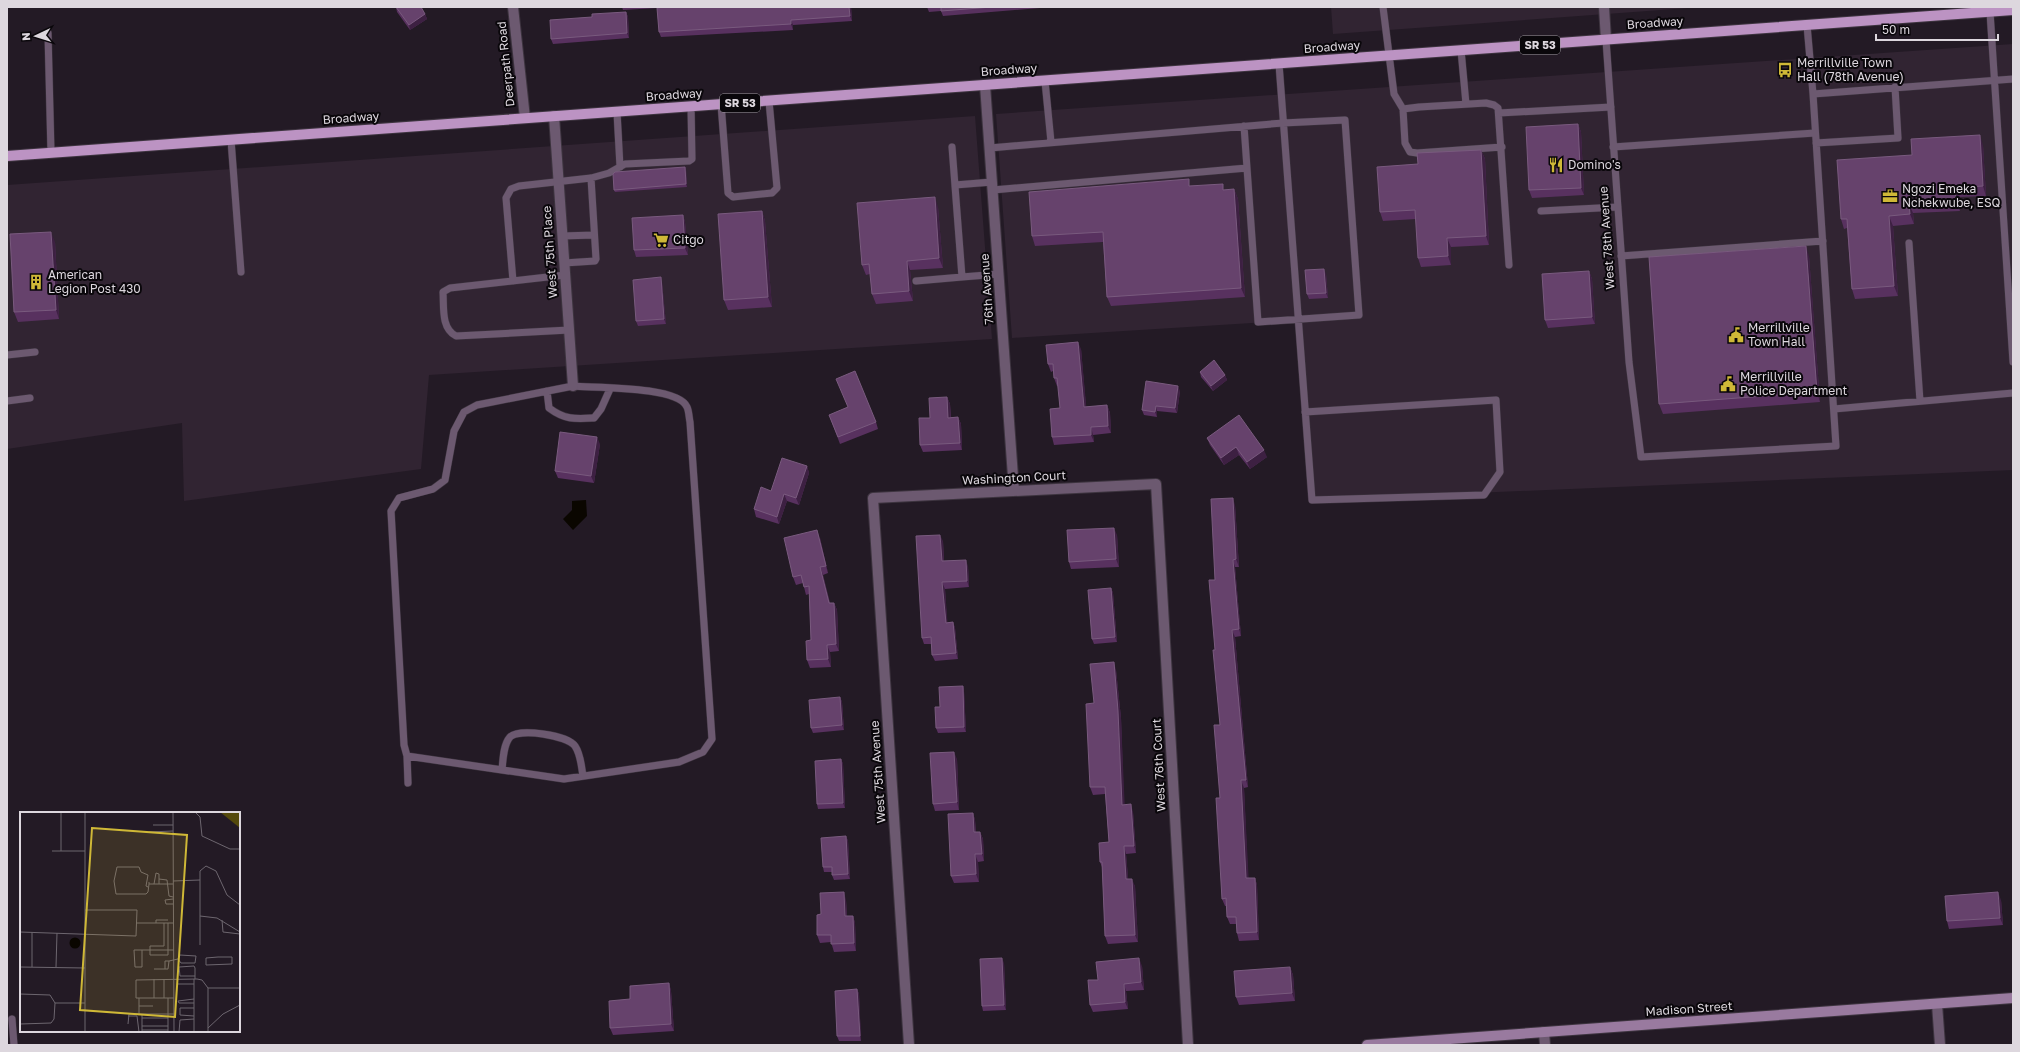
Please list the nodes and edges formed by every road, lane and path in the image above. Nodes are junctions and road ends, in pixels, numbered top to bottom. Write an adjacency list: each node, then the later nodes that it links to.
1 (513, 7): 27 (street, Deerpath Road)
2 (1383, 7): 10 (lane)
3 (1604, 7): 8 (street)
4 (2013, 10): 5 (main road, Broadway / SR 53)
5 (1990, 12): 6 (main road, Broadway / SR 53); 13 (lane)
6 (1807, 25): 8 (main road, Broadway / SR 53); 17 (lane)
7 (48, 33): 38 (lane)
8 (1606, 40): 9 (main road, Broadway / SR 53); 22 (lane, West 78th Avenue)
9 (1461, 50): 10 (main road, Broadway / SR 53); 20 (lane)
10 (1389, 56): 11 (main road, Broadway / SR 53); 23 (lane)
11 (1279, 64): 14 (main road, Broadway / SR 53); 28 (lane)
12 (2013, 79): 13 (lane)
13 (1996, 80): 16 (lane); 65 (lane)
14 (1045, 81): 15 (main road, Broadway / SR 53); 32 (lane)
15 (985, 85): 18 (main road, Broadway / SR 53); 37 (street, 76th Avenue)
16 (1895, 88): 17 (lane); 33 (lane)
17 (1813, 94): 30 (lane)
18 (769, 101): 19 (main road, Broadway / SR 53); 19 (lane)
19 (721, 104): 21 (main road, Broadway / SR 53)
20 (1466, 104): 23 (lane); 25 (lane)
21 (691, 106): 24 (main road, Broadway / SR 53); 40 (lane)
22 (1611, 107): 25 (lane); 36 (lane, West 78th Avenue)
23 (1402, 109): 35 (lane)
24 (617, 112): 26 (main road, Broadway / SR 53); 40 (lane)
25 (1499, 113): 35 (lane)
26 (554, 116): 27 (main road, Broadway / SR 53); 43 (street, West 75th Place)
27 (525, 118): 31 (main road, Broadway / SR 53)
28 (1283, 123): 29 (lane); 61 (lane); 61 (lane)
29 (1244, 126): 32 (lane); 41 (lane)
30 (1815, 132): 33 (lane); 36 (lane)
31 (231, 140): 38 (main road, Broadway / SR 53); 55 (lane)
32 (1052, 142): 37 (lane)
33 (1816, 143): 50 (lane)
34 (952, 147): 44 (lane)
35 (1502, 147): 54 (lane)
36 (1613, 147): 46 (lane, West 78th Avenue)
37 (990, 148): 45 (street, 76th Avenue)
38 (50, 153): 39 (main road, Broadway / SR 53)
39 (7, 156)
40 (620, 167): 42 (lane)
41 (1247, 168): 45 (lane); 61 (lane)
42 (591, 178): 43 (lane); 48 (lane)
43 (559, 182): 49 (street, West 75th Place); 59 (lane)
44 (955, 185): 45 (lane); 58 (lane)
45 (992, 186): 56 (street, 76th Avenue)
46 (1618, 207): 47 (lane); 52 (lane, West 78th Avenue)
47 (1541, 211)
48 (594, 235): 49 (lane); 53 (lane)
49 (562, 236): 53 (street, West 75th Place)
50 (1823, 241): 52 (lane); 73 (lane)
51 (1909, 243): 72 (lane)
52 (1621, 256): 73 (lane, West 78th Avenue)
53 (564, 263): 57 (street, West 75th Place)
54 (1508, 265)
55 (241, 272)
56 (999, 274): 58 (lane); 76 (street, 76th Avenue)
57 (565, 275): 59 (lane); 62 (street, West 75th Place)
58 (962, 277): 60 (lane)
59 (513, 281): 62 (lane)
60 (916, 281)
61 (1298, 320): 74 (lane)
62 (569, 330): 66 (street, West 75th Place)
63 (35, 352): 64 (lane)
64 (7, 355)
65 (2013, 362)
66 (573, 386): 67 (lane); 68 (lane)
67 (610, 389): 68 (lane); 80 (lane)
68 (547, 392): 78 (lane)
69 (2013, 393): 72 (lane)
70 (30, 398): 71 (lane)
71 (7, 401)
72 (1920, 401): 73 (lane)
73 (1834, 409)
74 (1305, 412): 74 (lane)
75 (1156, 484): 76 (street, Washington Court); 88 (street, West 76th Court)
76 (1014, 491): 77 (street, Washington Court)
77 (874, 498): 87 (street, West 75th Avenue)
78 (406, 756): 79 (lane); 81 (lane)
79 (502, 770): 80 (lane); 80 (lane)
80 (583, 776)
81 (408, 783)
82 (2013, 998): 83 (street, Madison Street)
83 (1937, 1004): 85 (street, Madison Street); 91 (street)
84 (12, 1019): 86 (lane)
85 (1544, 1032): 89 (street, Madison Street); 90 (street)
86 (14, 1045)
87 (909, 1045)
88 (1188, 1045)
89 (1367, 1045)
90 (1545, 1045)
91 (1940, 1045)

